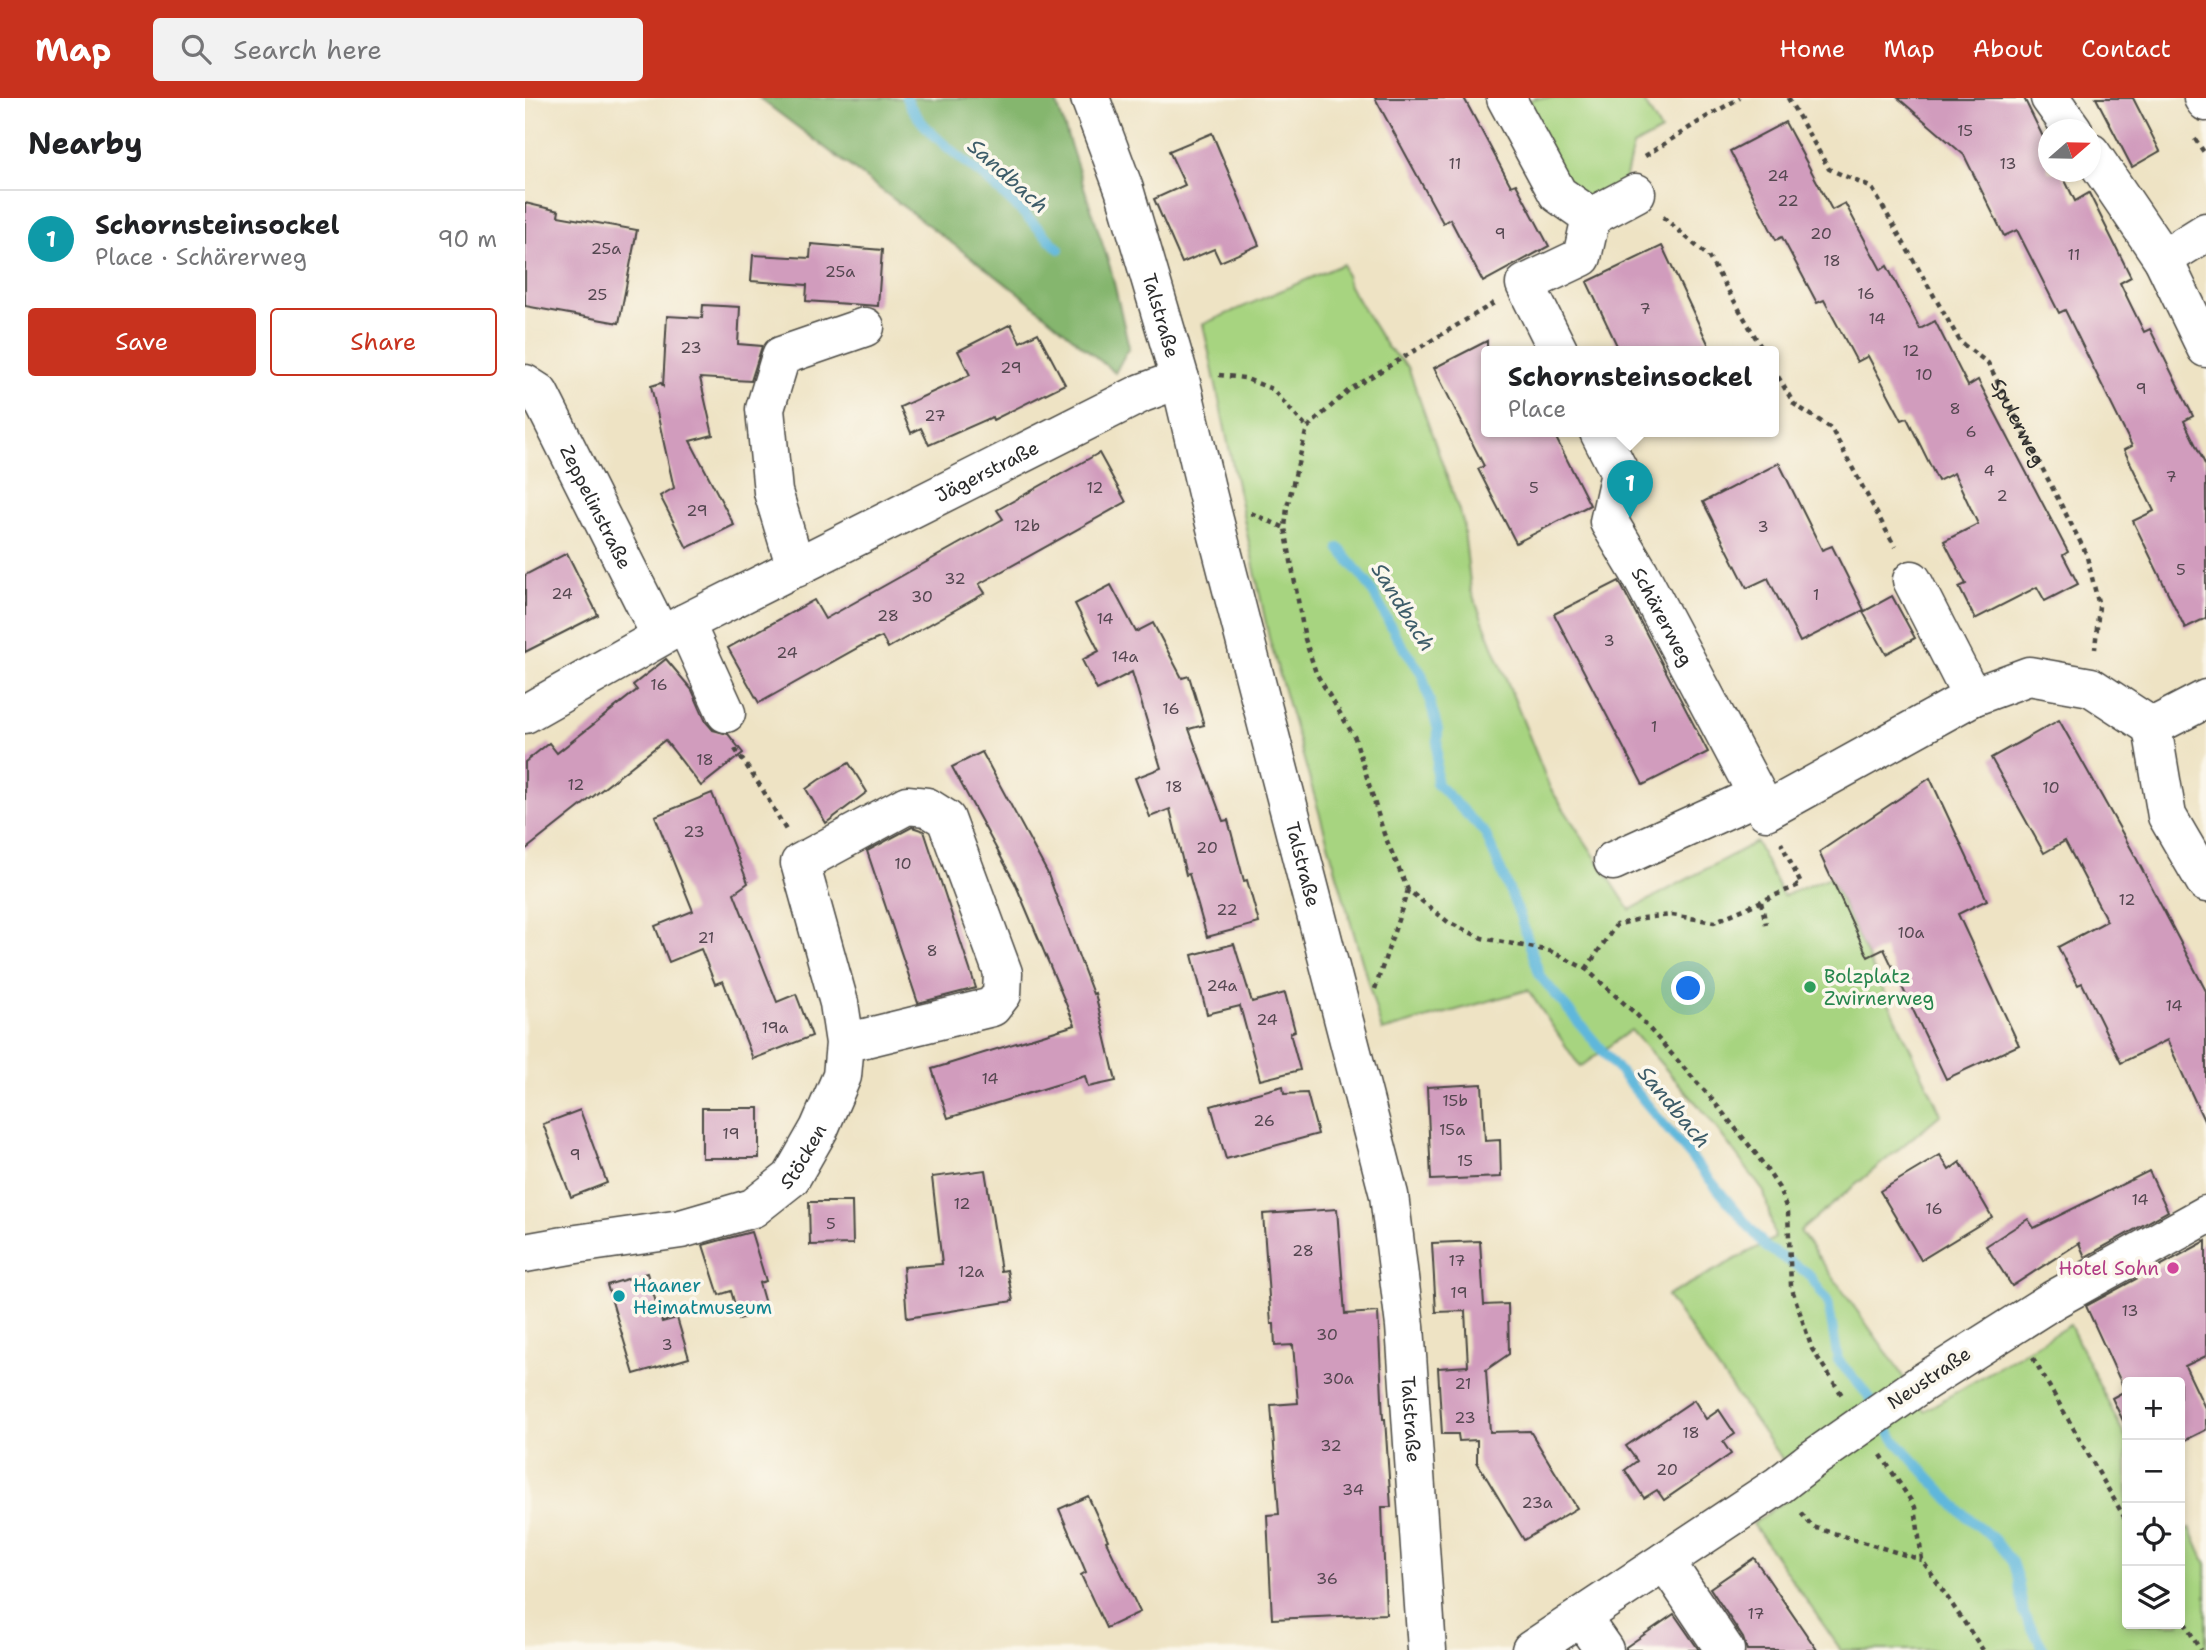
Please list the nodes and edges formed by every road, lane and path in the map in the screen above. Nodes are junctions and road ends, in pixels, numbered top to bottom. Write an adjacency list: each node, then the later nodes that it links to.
1 (1090, 98): 18 (street, Talstraße)
2 (1506, 98): 9 (street)
3 (1740, 98): 8 (path)
4 (1787, 98): 25 (path, Spulerweg)
5 (2050, 98): 6 (street)
6 (2065, 119)
7 (2101, 168): 11 (street)
8 (1636, 193): 9 (street); 15 (path)
9 (1591, 217): 12 (street)
10 (2206, 232): 11 (street)
11 (2163, 259): 16 (street)
12 (1525, 284): 14 (street); 20 (path)
13 (865, 327): 22 (street)
14 (1556, 346)
15 (1760, 346)
16 (2206, 348)
17 (1779, 378): 23 (path)
18 (1180, 379): 20 (path); 22 (street, Jägerstraße); 39 (street, Talstraße)
19 (525, 384): 24 (street, Zeppelinstraße)
20 (1307, 428): 35 (path)
21 (1602, 437): 31 (street, Schärerweg)
22 (796, 568): 24 (street, Jägerstraße)
23 (1912, 580): 26 (street)
24 (673, 629): 28 (street); 29 (street, Jägerstraße)
25 (2091, 687): 26 (street); 30 (street)
26 (1972, 697): 31 (street)
27 (2206, 699): 30 (street)
28 (726, 713): 33 (path)
29 (525, 714)
30 (2152, 727): 34 (street)
31 (1761, 803): 32 (street); 36 (path)
32 (1613, 860)
33 (800, 863): 40 (street, Stöcken); 40 (street)
34 (2206, 883)
35 (1408, 890): 38 (path); 39 (path)
36 (1761, 902): 37 (path); 38 (path)
37 (1766, 924)
38 (1586, 969): 44 (path)
39 (1343, 1012): 52 (street, Talstraße)
40 (845, 1043): 42 (street, Stöcken)
41 (2206, 1215): 43 (street, Neustraße)
42 (525, 1253)
43 (2014, 1324): 46 (street, Neustraße, bridge); 47 (path)
44 (1849, 1406)
45 (1878, 1451): 48 (path)
46 (1779, 1486): 48 (path); 49 (street, Neustraße)
47 (2122, 1513)
48 (1922, 1560): 56 (path)
49 (1665, 1561): 50 (street, Neustraße); 55 (street)
50 (1581, 1617): 53 (street, Neustraße); 54 (street)
51 (2185, 1623): 57 (path)
52 (1427, 1650)
53 (1531, 1650)
54 (1604, 1650)
55 (1725, 1650)
56 (1983, 1650)
57 (2200, 1650)

